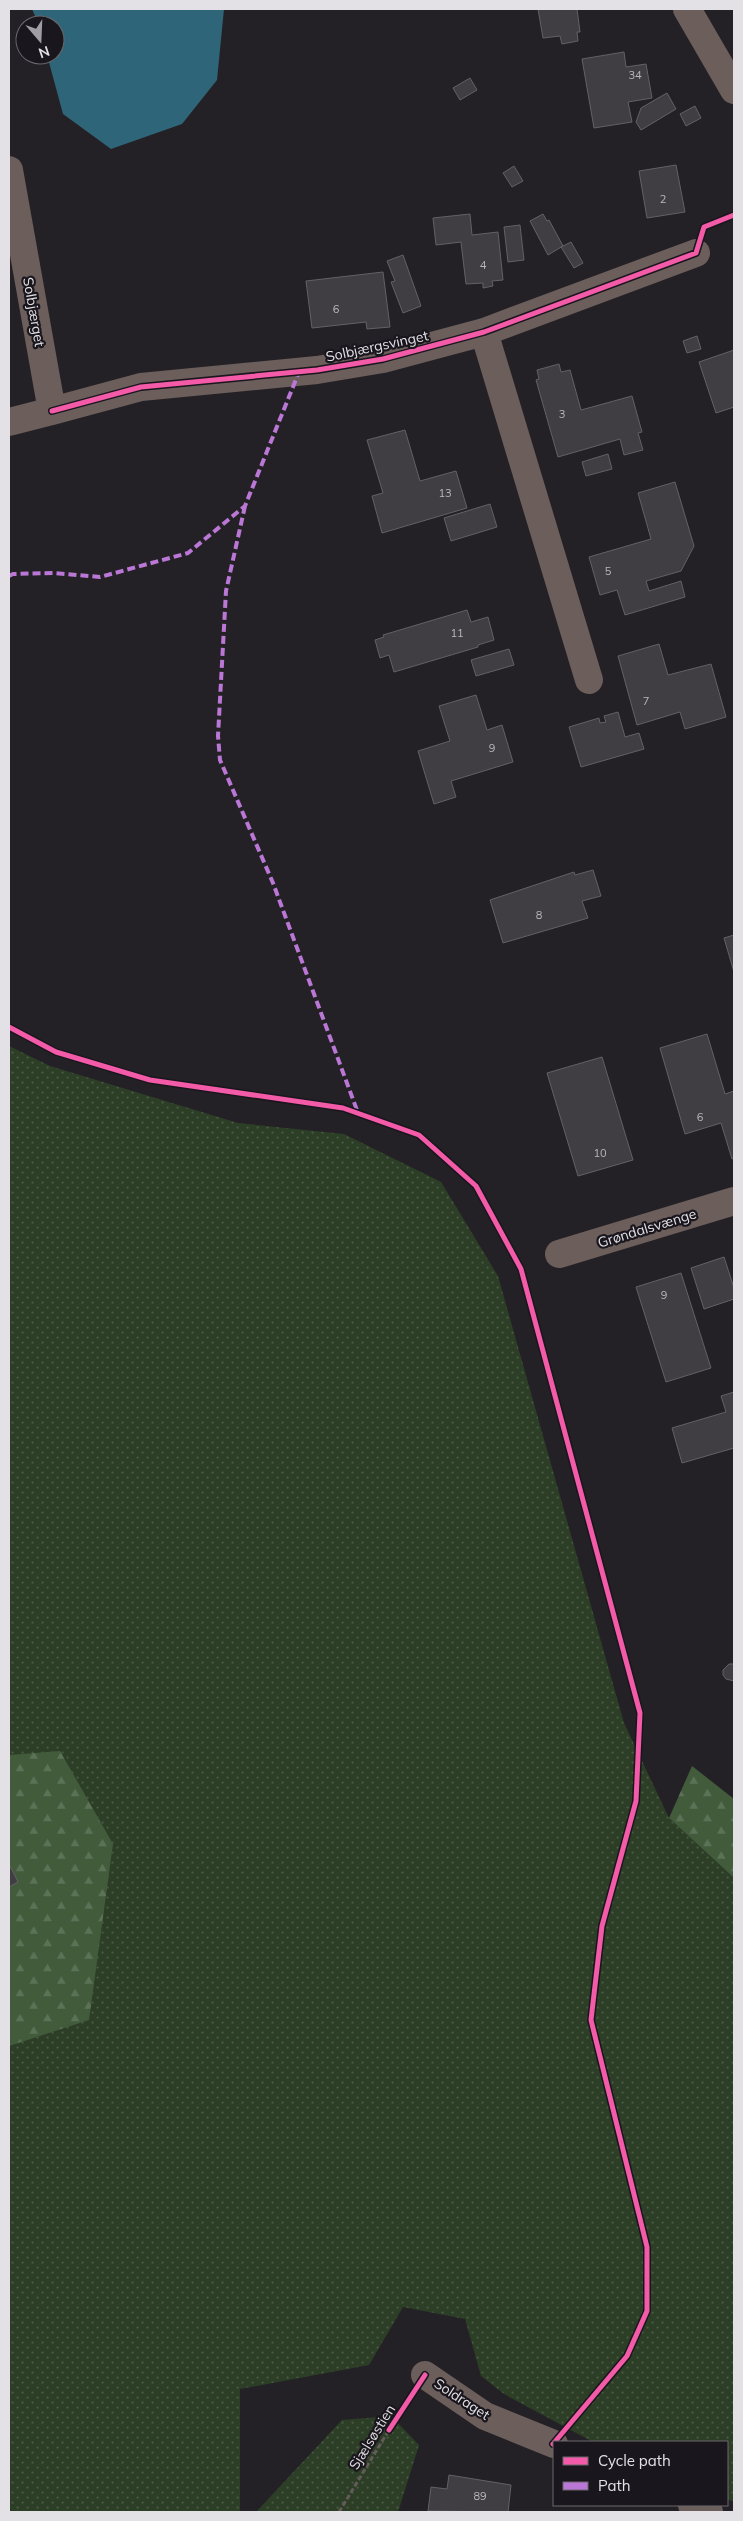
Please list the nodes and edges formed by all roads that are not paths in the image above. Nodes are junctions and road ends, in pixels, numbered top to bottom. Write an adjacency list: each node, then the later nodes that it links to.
1 (688, 9): 2 (street)
2 (734, 90)
3 (9, 170): 6 (street, Solbjærget)
4 (696, 253): 5 (street, Solbjærgsvinget)
5 (484, 332): 6 (street, Solbjærgsvinget); 8 (street)
6 (52, 411): 7 (street)
7 (9, 422)
8 (589, 680)
9 (734, 1201): 10 (street, Grøndalsvænge)
10 (559, 1254)
11 (425, 2375): 12 (street, Soldraget)
12 (553, 2444)
13 (694, 2506): 14 (street)
14 (709, 2512)

